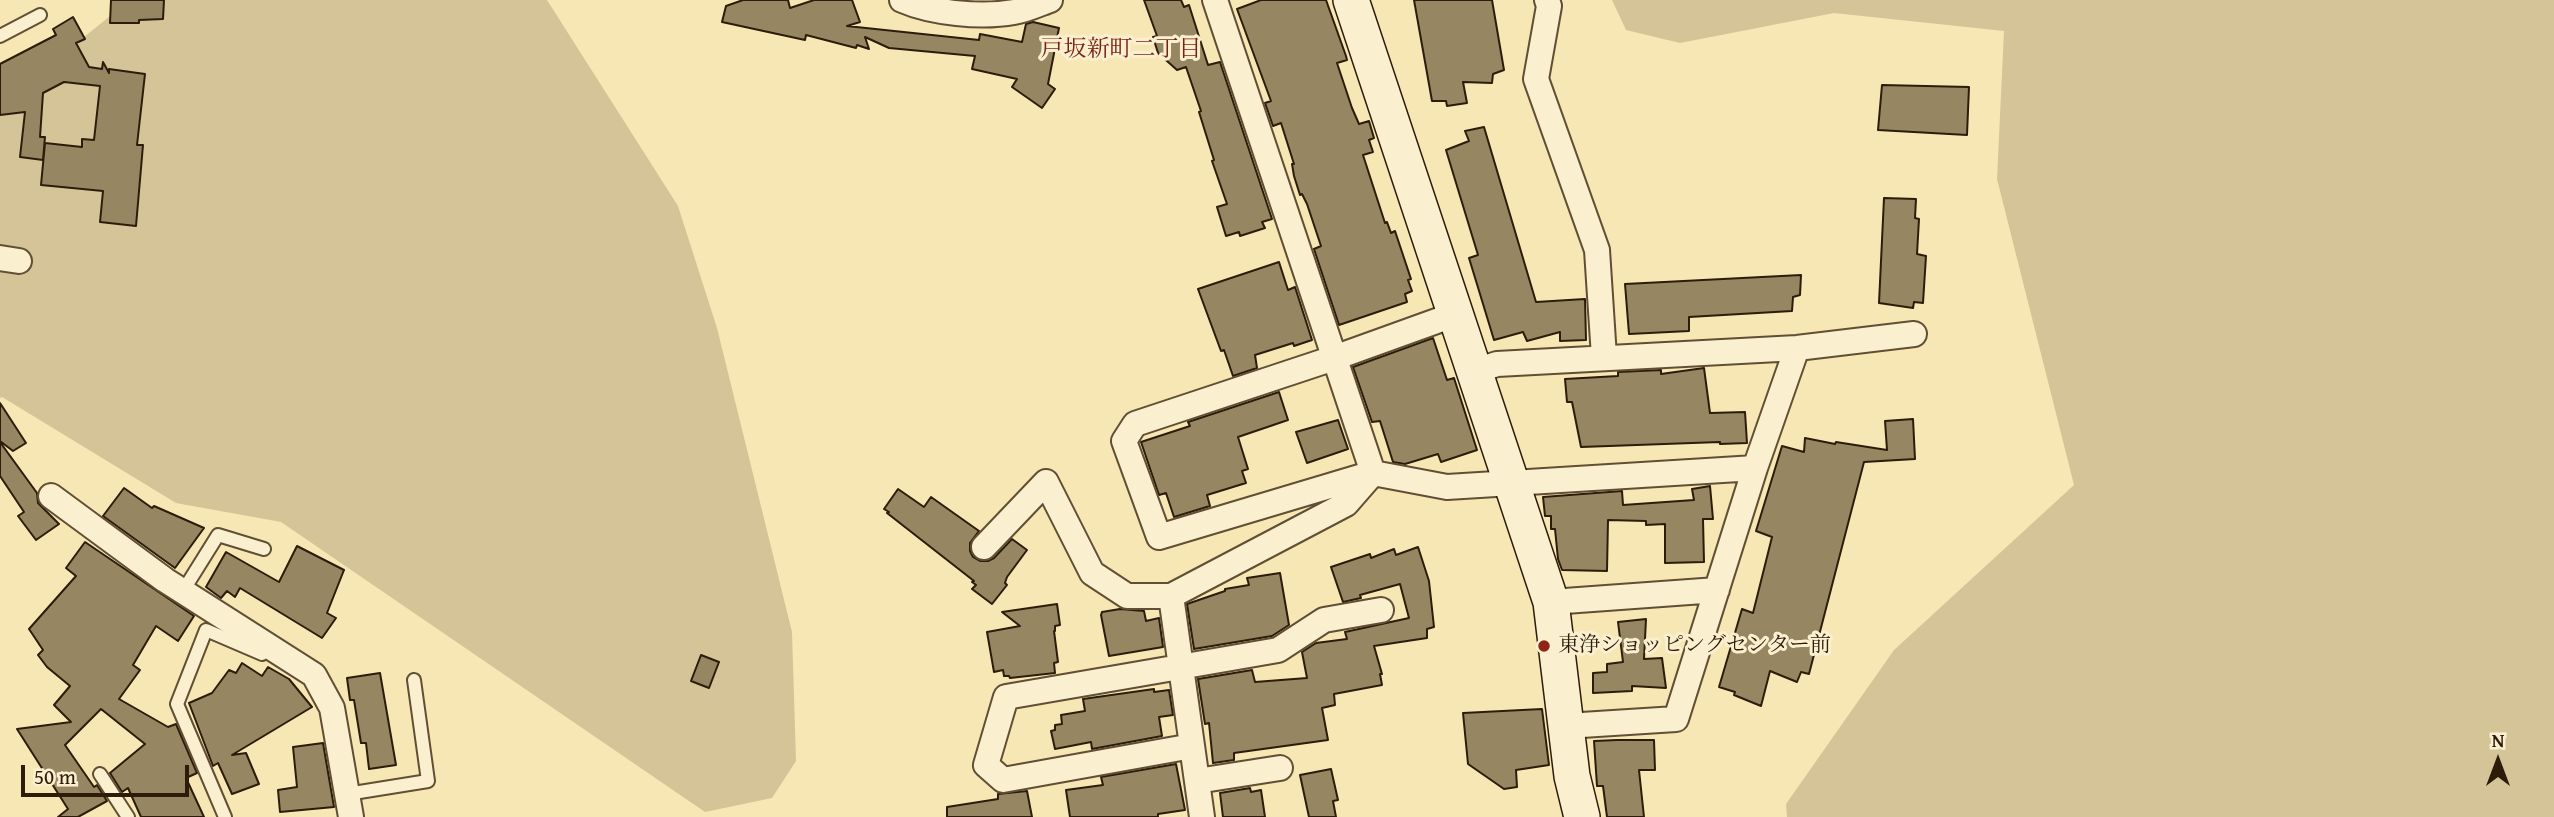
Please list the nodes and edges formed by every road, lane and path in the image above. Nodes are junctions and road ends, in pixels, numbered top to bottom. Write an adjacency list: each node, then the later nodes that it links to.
1 (902, 0): 6 (street)
2 (1050, 0): 6 (street)
3 (1215, 0): 13 (street)
4 (1351, 0): 9 (street)
5 (1547, 0): 12 (street)
6 (964, 7)
7 (40, 15): 8 (lane)
8 (0, 36)
9 (1456, 314): 13 (street); 14 (street)
10 (1914, 334): 11 (street)
11 (1797, 348): 12 (street); 15 (street)
12 (1604, 357): 14 (street)
13 (1334, 358): 16 (street); 16 (street)
14 (1475, 371): 17 (street)
15 (1755, 468): 17 (street); 21 (street)
16 (1373, 473): 17 (street); 23 (street)
17 (1511, 484): 24 (street)
18 (51, 496): 22 (street)
19 (985, 547): 23 (street)
20 (264, 550): 22 (lane)
21 (1717, 590): 24 (street); 29 (street)
22 (183, 591): 27 (street)
23 (1171, 596): 26 (street)
24 (1551, 602): 29 (street)
25 (1381, 610): 26 (street)
26 (1181, 667): 30 (street); 30 (street)
27 (314, 675): 34 (street); 36 (lane)
28 (414, 680): 34 (lane)
29 (1566, 726): 38 (street)
30 (1192, 746): 33 (street)
31 (1280, 768): 33 (street)
32 (100, 774): 35 (lane)
33 (1197, 781): 37 (street)
34 (349, 806)
35 (128, 817)
36 (225, 817)
37 (1202, 817)
38 (1582, 817)

